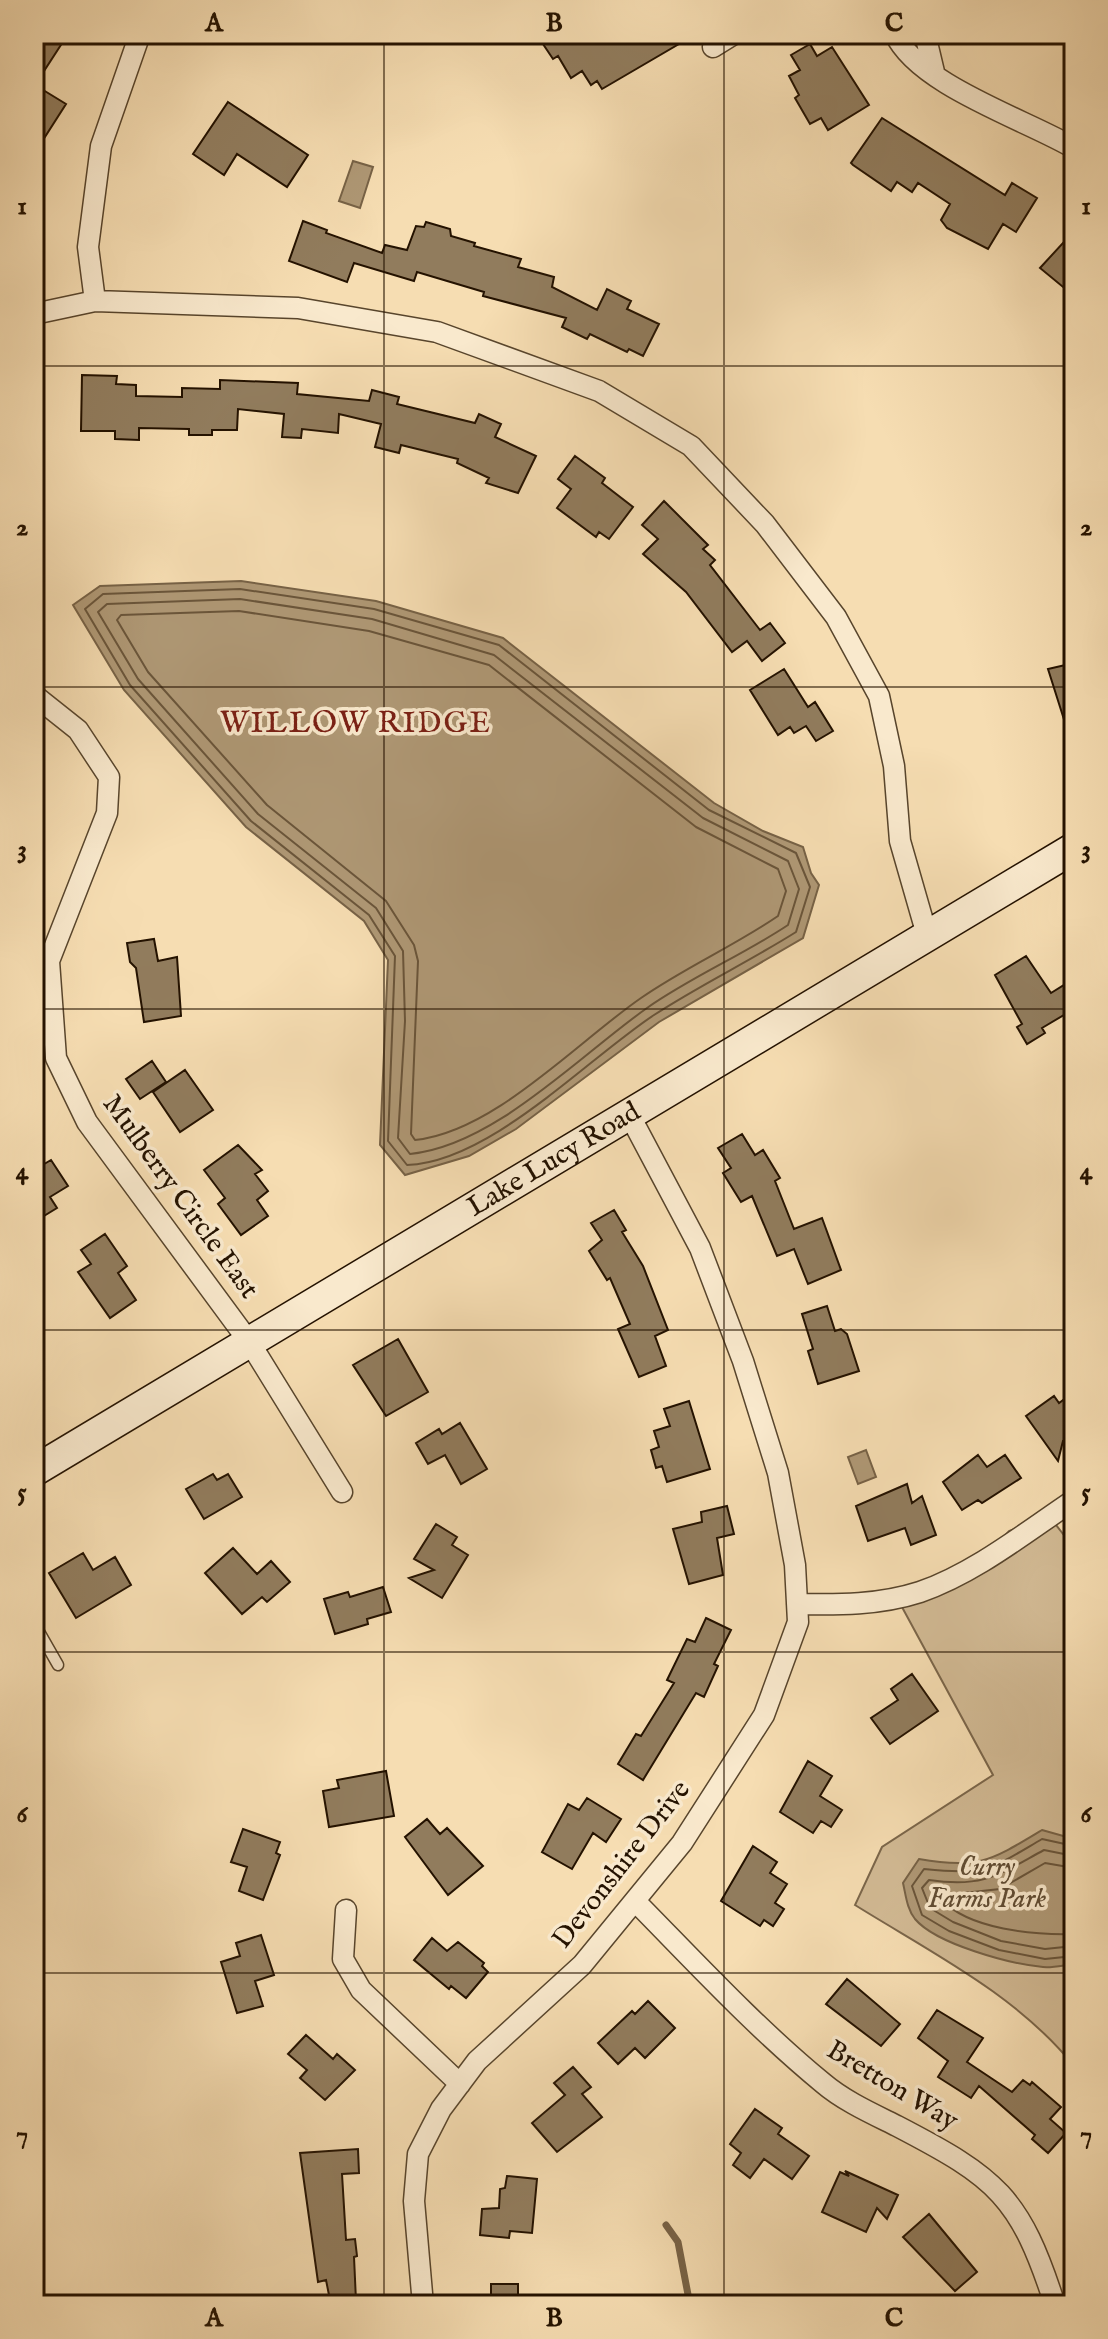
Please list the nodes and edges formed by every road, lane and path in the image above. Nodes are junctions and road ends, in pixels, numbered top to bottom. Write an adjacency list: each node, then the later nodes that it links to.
1 (140, 34): 8 (street)
2 (734, 34): 5 (street)
3 (895, 34): 6 (street)
4 (925, 34): 6 (street)
5 (713, 47)
6 (934, 72): 7 (street)
7 (1074, 148)
8 (95, 301): 9 (street); 12 (street)
9 (34, 314)
10 (34, 695): 14 (street, Mulberry Circle East)
11 (1074, 848): 12 (street, Lake Lucy Road)
12 (927, 935): 13 (street, Lake Lucy Road)
13 (630, 1116): 14 (street, Lake Lucy Road); 18 (street, Devonshire Drive)
14 (250, 1343): 15 (street, Lake Lucy Road); 16 (street, Mulberry Circle East)
15 (34, 1471)
16 (342, 1492)
17 (1074, 1500): 18 (street)
18 (797, 1604): 21 (street, Devonshire Drive)
19 (34, 1623): 20 (lane)
20 (58, 1665)
21 (635, 1901): 23 (street, Devonshire Drive); 25 (street, Bretton Way)
22 (346, 1910): 23 (street)
23 (460, 2084): 24 (street, Devonshire Drive)
24 (423, 2305)
25 (1055, 2305)

